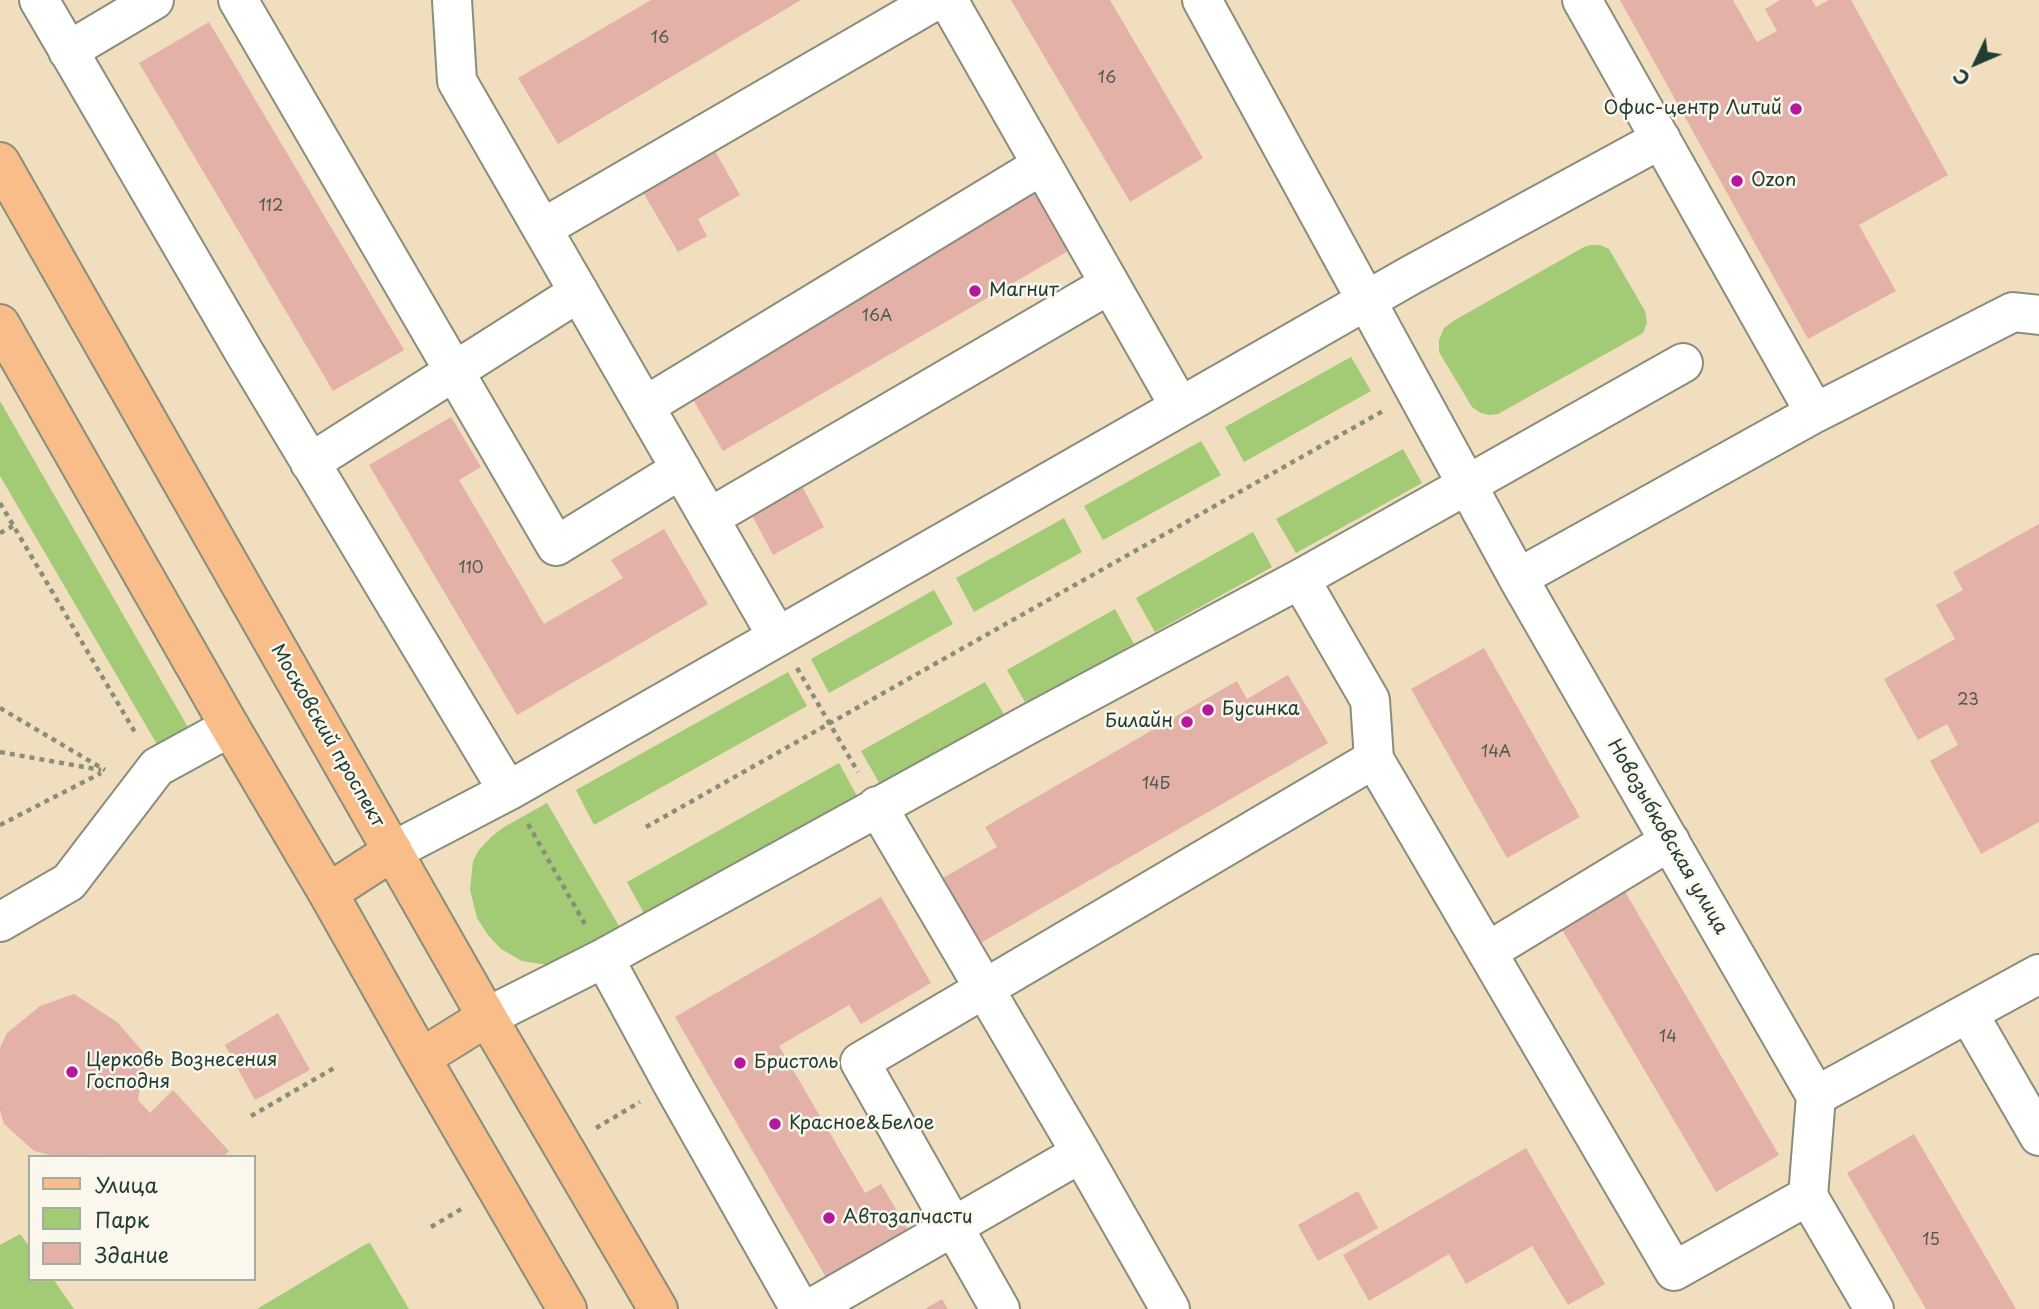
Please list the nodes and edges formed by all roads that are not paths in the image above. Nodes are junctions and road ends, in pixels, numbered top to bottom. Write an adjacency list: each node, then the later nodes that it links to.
1 (39, 0): 9 (street)
2 (154, 0): 9 (street)
3 (238, 0): 20 (street)
4 (452, 0): 13 (street)
5 (936, 0): 13 (street)
6 (948, 0): 12 (street)
7 (1202, 0): 16 (street, Новозыбковская улица)
8 (1582, 0): 10 (street)
9 (68, 51): 24 (street)
10 (1661, 139): 16 (street); 23 (street)
11 (0, 162): 36 (main road, Московский проспект)
12 (1042, 164): 14 (street); 21 (street)
13 (543, 228): 15 (street)
14 (1110, 284): 22 (street); 27 (street)
15 (579, 292): 20 (street); 21 (street)
16 (1366, 301): 22 (street); 26 (street, Новозыбковская улица)
17 (2039, 315): 23 (street)
18 (0, 324): 31 (main road)
19 (1683, 363): 26 (street)
20 (454, 372): 24 (street); 25 (street)
21 (645, 406): 25 (street)
22 (1180, 407): 30 (street)
23 (1815, 413): 28 (street)
24 (310, 463): 33 (street)
25 (681, 469): 27 (street)
26 (1468, 485): 28 (street, Новозыбковская улица); 29 (street)
27 (709, 518): 30 (street)
28 (1518, 578): 35 (street, Новозыбковская улица)
29 (1300, 579): 32 (street); 34 (street)
30 (777, 635): 33 (street)
31 (230, 727): 37 (main road); 38 (street)
32 (1374, 759): 39 (street); 42 (street)
33 (508, 790): 36 (street)
34 (877, 806): 40 (street); 42 (street)
35 (1670, 841): 39 (street); 46 (street, Новозыбковская улица)
36 (393, 851): 37 (main road); 44 (main road, Московский проспект)
37 (328, 893): 45 (main road)
38 (0, 922)
39 (1488, 952): 49 (street)
40 (604, 958): 44 (street); 53 (street)
41 (2039, 974): 43 (street)
42 (985, 989): 48 (street); 50 (street)
43 (1968, 1013): 46 (street); 47 (street)
44 (487, 1017): 45 (main road); 52 (main road, Московский проспект)
45 (421, 1058): 51 (main road)
46 (1816, 1096): 49 (street)
47 (2039, 1136)
48 (1081, 1153): 50 (street); 56 (street)
49 (1808, 1196): 57 (street)
50 (952, 1227): 54 (street); 55 (street)
51 (567, 1309)
52 (658, 1309)
53 (800, 1309)
54 (810, 1309)
55 (1000, 1309)
56 (1170, 1309)
57 (1874, 1309)

